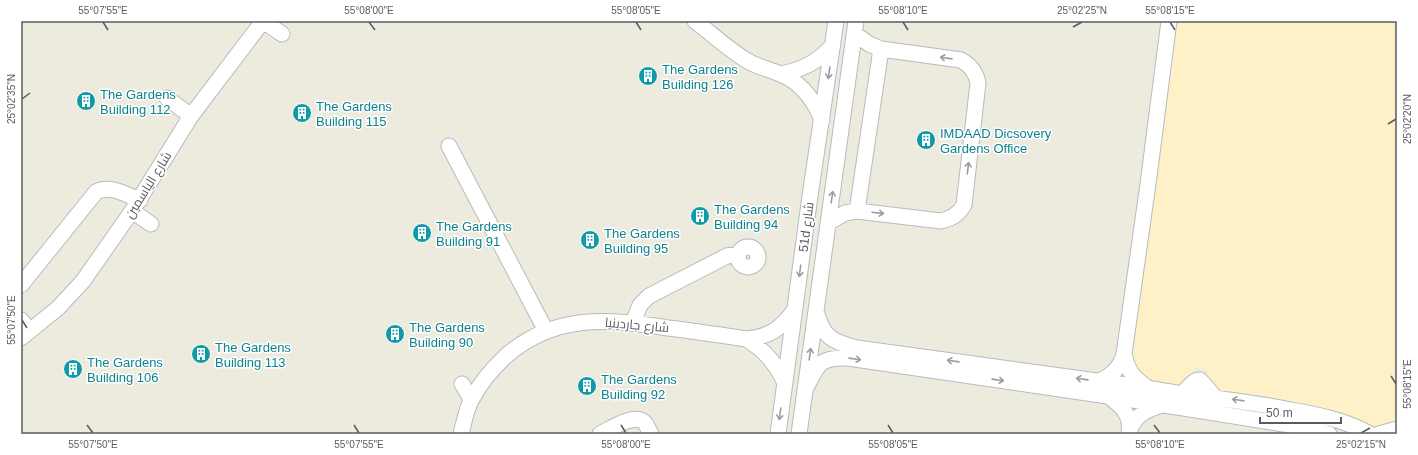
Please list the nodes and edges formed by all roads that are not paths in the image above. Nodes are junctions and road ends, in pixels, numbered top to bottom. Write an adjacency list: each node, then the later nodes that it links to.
1 (263, 21): 6 (street); 11 (street, شارع الياسمين)
2 (695, 21): 9 (street)
3 (836, 21): 7 (street, 51d شارع)
4 (1169, 21): 26 (street)
5 (855, 27): 8 (street); 16 (street, 51d شارع, one-way to 5)
6 (282, 34)
7 (833, 45): 9 (street); 12 (street, 51d شارع, one-way to 12)
8 (881, 49): 15 (street); 15 (street, one-way to 8)
9 (780, 74): 12 (street)
10 (167, 98): 11 (street)
11 (192, 116): 14 (street, شارع الياسمين)
12 (822, 120): 20 (street, 51d شارع, one-way to 20)
13 (449, 146): 24 (street)
14 (136, 206): 17 (street); 19 (street); 23 (street, شارع الياسمين)
15 (857, 211): 16 (street)
16 (828, 223): 21 (street, 51d شارع)
17 (151, 224)
18 (739, 254): 22 (street)
19 (21, 285)
20 (795, 309): 25 (street, شارع جاردينيا); 28 (street, 51d شارع)
21 (816, 311): 27 (street, one-way to 21); 31 (street, 51d شارع, one-way to 21)
22 (633, 323): 24 (street, شارع جاردينيا); 25 (street, شارع جاردينيا)
23 (24, 330)
24 (546, 331): 33 (street, شارع جاردينيا)
25 (746, 339): 28 (street, شارع جاردينيا)
26 (1124, 354): 27 (street); 30 (street)
27 (1100, 381): 30 (street)
28 (785, 383): 41 (street, 51d شارع, one-way to 41)
29 (462, 384): 33 (street)
30 (1148, 388): 44 (street, one-way to 30)
31 (805, 390): 32 (street, one-way to 32); 42 (street, 51d شارع)
32 (1108, 396): 34 (street); 37 (street)
33 (471, 399): 38 (street, شارع جاردينيا)
34 (1162, 404): 37 (street); 43 (street)
35 (1397, 429): 45 (street)
36 (616, 431): 39 (street); 40 (street)
37 (1130, 432)
38 (461, 434)
39 (600, 434)
40 (651, 434)
41 (778, 434)
42 (799, 434)
43 (1329, 434)
44 (1370, 434)
45 (1378, 434)

